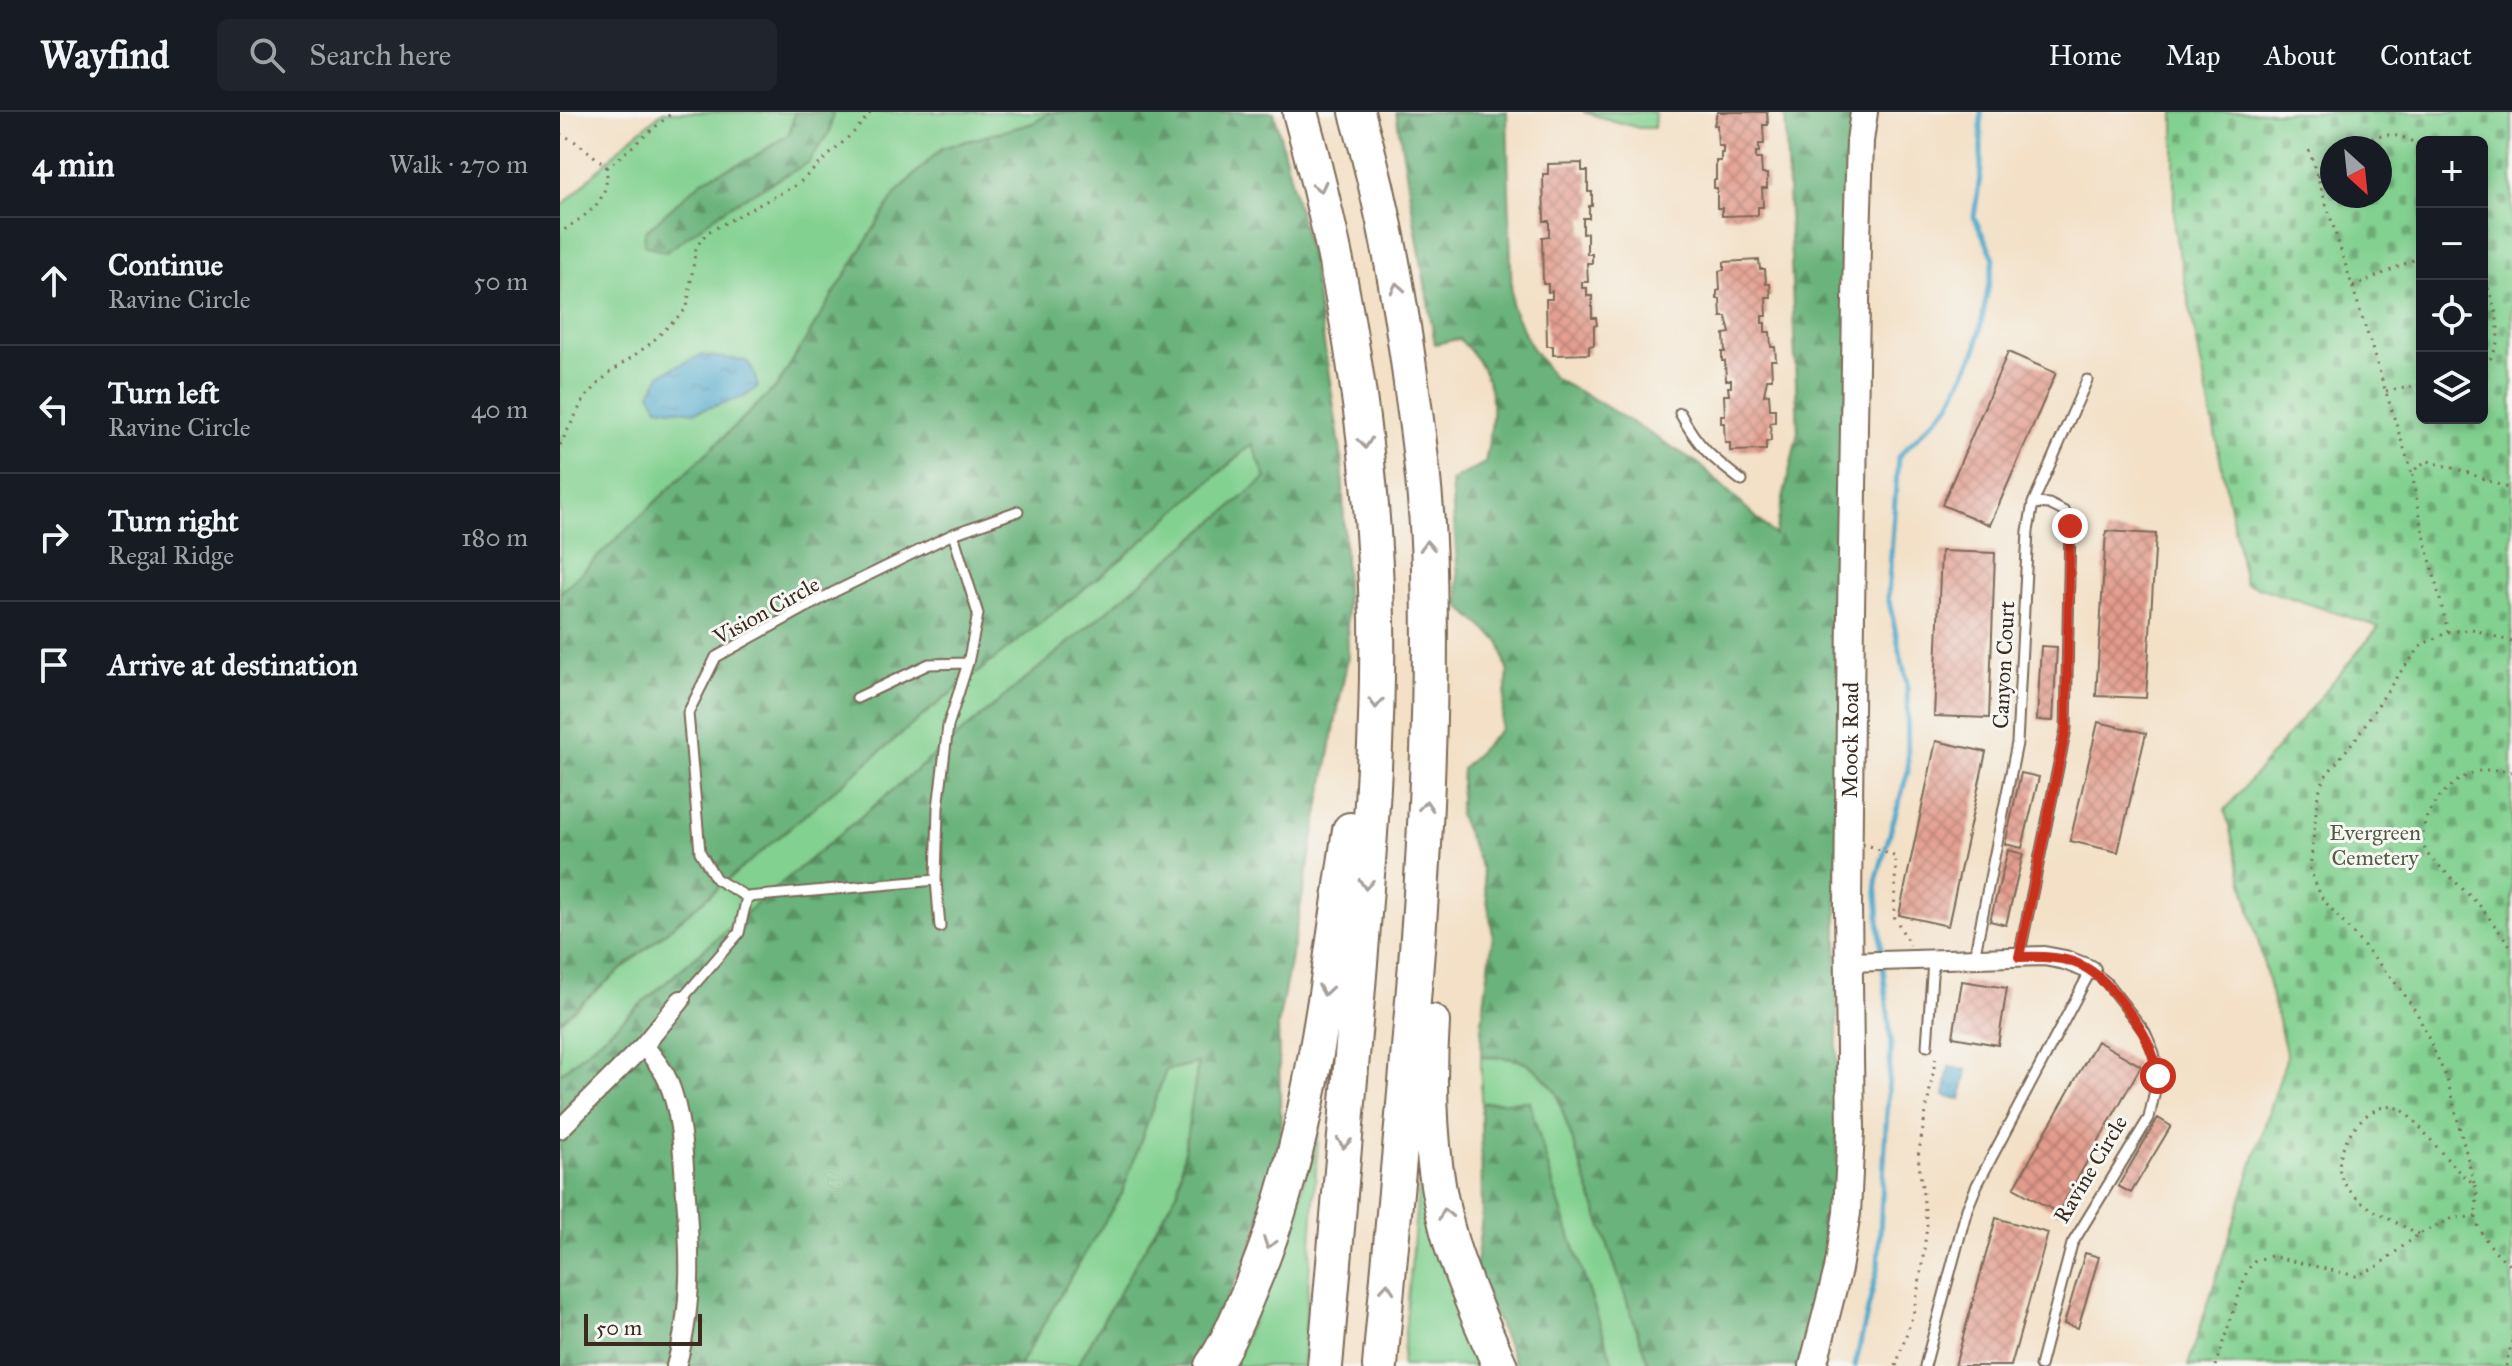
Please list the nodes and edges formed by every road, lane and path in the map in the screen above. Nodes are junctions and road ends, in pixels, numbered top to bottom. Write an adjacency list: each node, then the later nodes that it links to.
1 (673, 112): 10 (path)
2 (871, 112): 21 (path)
3 (1300, 112): 32 (highway, one-way to 32)
4 (1357, 112): 35 (highway, one-way to 4)
5 (1864, 112): 43 (main road, Moock Road)
6 (560, 134): 10 (path)
7 (2375, 136): 8 (path)
8 (2416, 145)
9 (2309, 150): 11 (path)
10 (607, 168): 12 (path)
11 (2318, 177): 15 (path)
12 (560, 233)
13 (2416, 259): 15 (path)
14 (2485, 280): 16 (path)
15 (2353, 287): 19 (path)
16 (2488, 362)
17 (2087, 380): 25 (lane, Canyon Court)
18 (2416, 386): 19 (path)
19 (2385, 391): 22 (path)
20 (1680, 413): 23 (lane)
21 (560, 445)
22 (2412, 474): 24 (path); 28 (path)
23 (1742, 481)
24 (2512, 490)
25 (2033, 503): 40 (lane); 41 (lane, Canyon Court)
26 (1018, 511): 27 (lane, Vision Circle)
27 (953, 534): 30 (lane); 37 (lane, Vision Circle)
28 (2448, 632): 29 (path); 49 (path)
29 (2512, 642)
30 (968, 663): 31 (lane); 36 (lane)
31 (857, 698)
32 (1375, 750): 55 (highway, one-way to 55); 56 (highway, one-way to 56)
33 (2512, 772): 39 (path)
34 (1872, 847): 42 (path)
35 (1422, 856): 57 (highway, one-way to 35); 58 (highway, one-way to 35)
36 (936, 880): 37 (lane); 38 (lane)
37 (747, 897): 45 (lane)
38 (940, 927)
39 (2512, 948)
40 (2019, 957): 41 (street, Ravine Circle); 44 (street, Ravine Circle)
41 (1974, 958): 42 (street, Ravine Circle)
42 (1933, 961): 43 (street, Ravine Circle); 47 (lane)
43 (1858, 962): 59 (main road, Moock Road)
44 (2091, 970): 61 (lane); 62 (lane, Ravine Circle)
45 (681, 1000): 46 (street)
46 (644, 1045): 48 (street); 54 (street)
47 (1927, 1046): 60 (path)
48 (560, 1129)
49 (2474, 1183): 50 (path); 51 (path)
50 (2476, 1217): 51 (path); 52 (path)
51 (2419, 1234): 63 (path)
52 (2512, 1266)
53 (2512, 1341): 64 (path)
54 (676, 1366)
55 (1212, 1366)
56 (1325, 1366)
57 (1380, 1366)
58 (1500, 1366)
59 (1813, 1366)
60 (1896, 1366)
61 (1925, 1366)
62 (2040, 1366)
63 (2215, 1366)
64 (2506, 1366)

